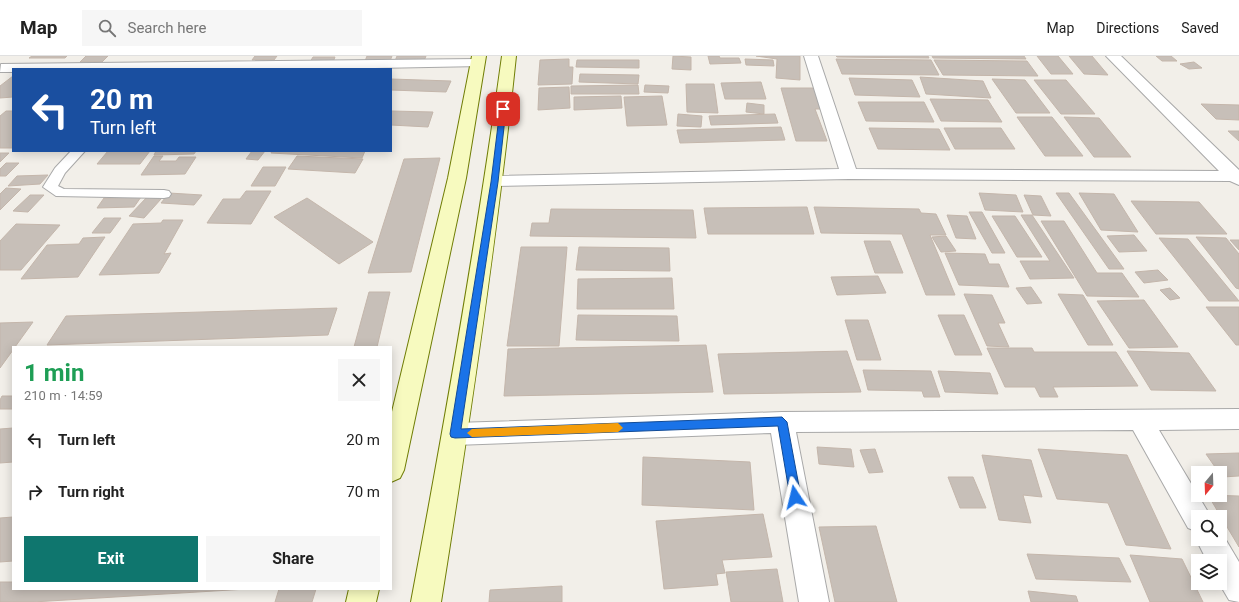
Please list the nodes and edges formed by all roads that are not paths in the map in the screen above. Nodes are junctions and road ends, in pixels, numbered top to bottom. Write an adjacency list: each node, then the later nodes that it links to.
1 (14, 56): 6 (street)
2 (509, 56): 11 (street)
3 (811, 56): 9 (street)
4 (1113, 56): 10 (street)
5 (478, 60): 7 (street); 17 (street)
6 (1, 68): 7 (street)
7 (156, 68)
8 (77, 152): 12 (lane)
9 (849, 174): 10 (street); 11 (street)
10 (1238, 178)
11 (494, 182): 16 (street)
12 (164, 194)
13 (1239, 419): 14 (street)
14 (1140, 420): 15 (street); 18 (street)
15 (782, 422): 16 (street); 24 (street)
16 (455, 434): 23 (street)
17 (392, 466)
18 (1193, 510)
19 (1214, 546): 21 (street)
20 (364, 590): 22 (street)
21 (1239, 590)
22 (361, 602)
23 (426, 602)
24 (814, 602)

